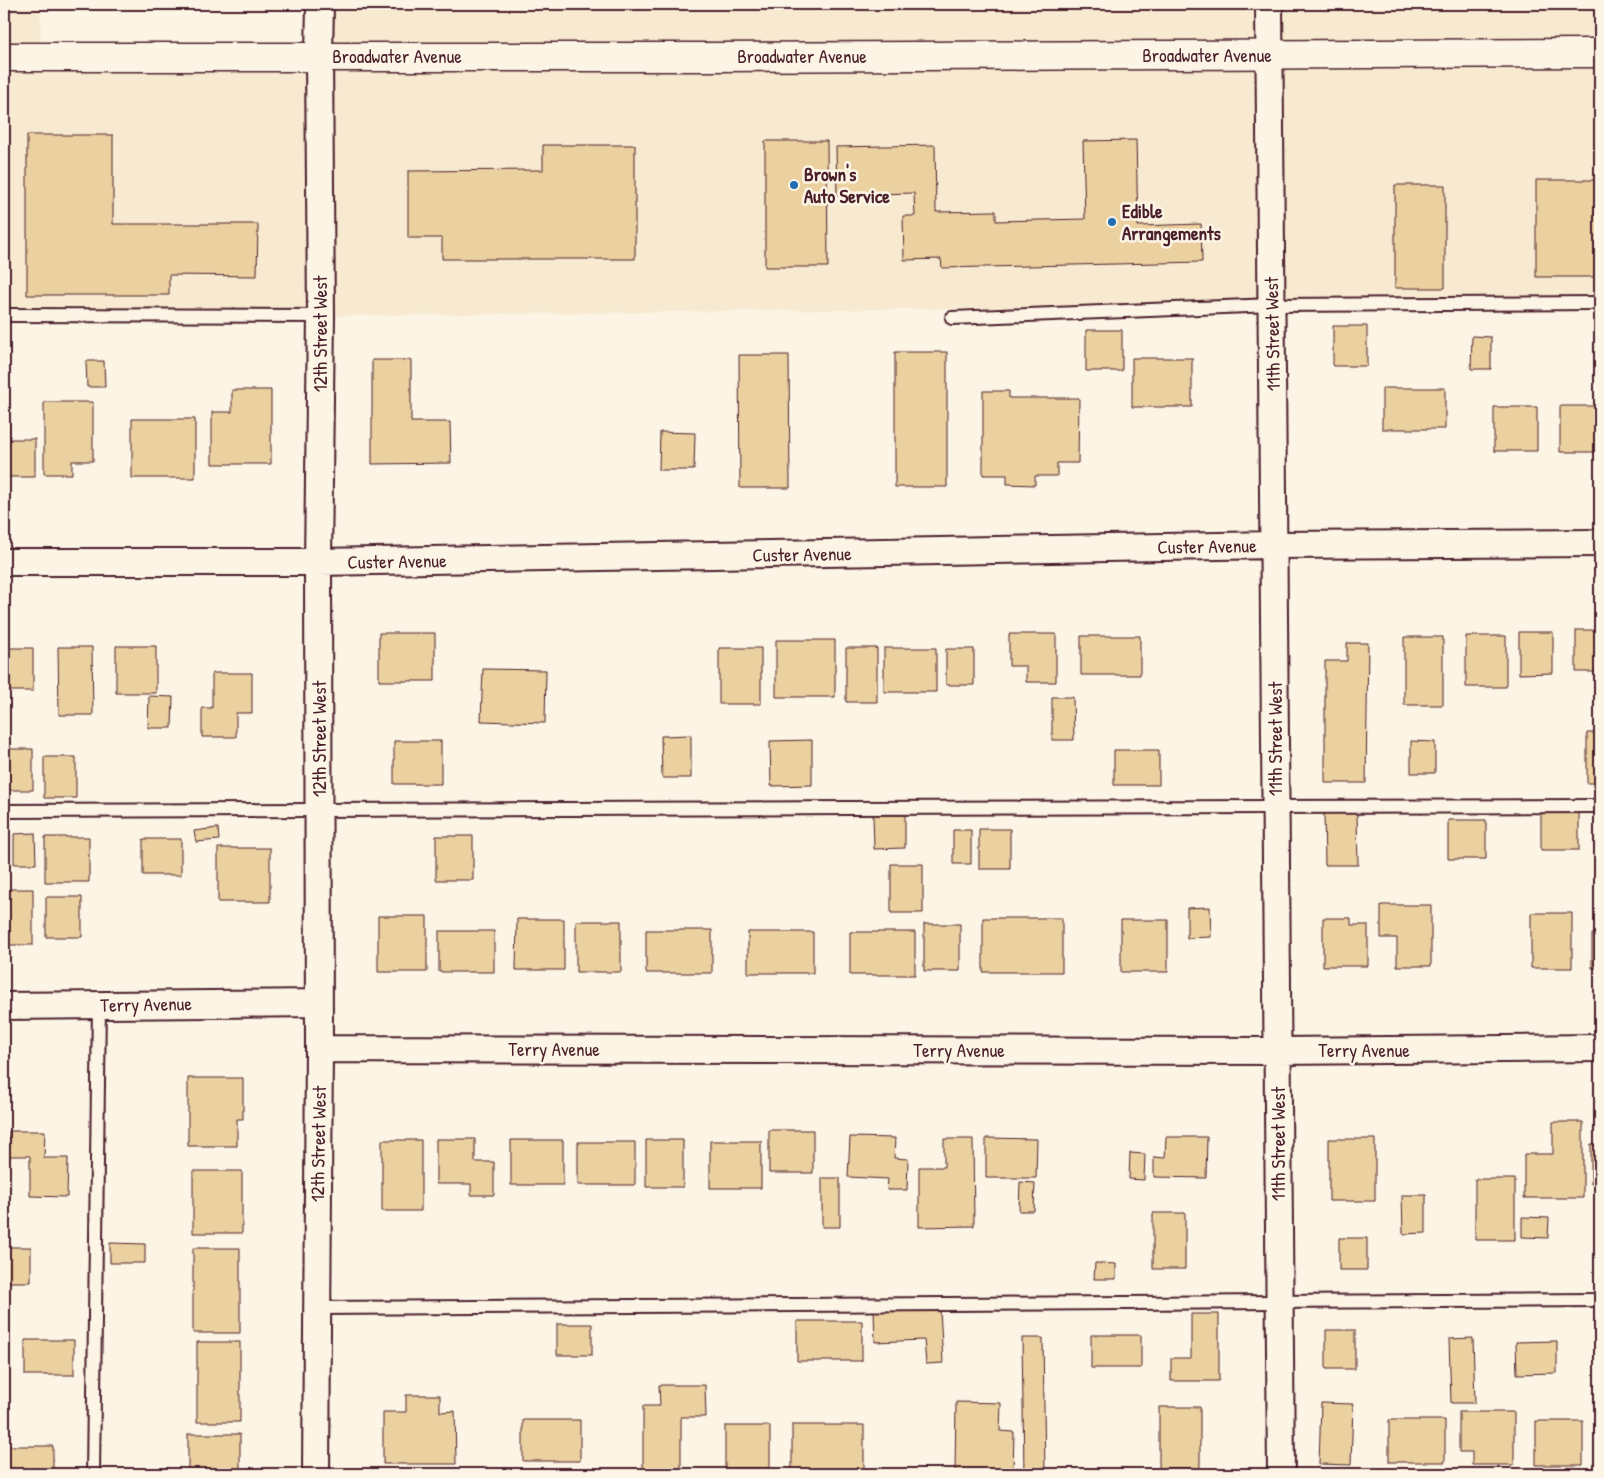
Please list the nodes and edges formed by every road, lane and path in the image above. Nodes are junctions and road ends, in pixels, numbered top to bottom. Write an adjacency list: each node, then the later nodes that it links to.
1 (320, 4): 5 (street, 12th Street West)
2 (1269, 4): 4 (street, 11th Street West)
3 (1600, 53): 4 (main road, Broadwater Avenue)
4 (1269, 55): 5 (main road, Broadwater Avenue); 8 (street, 11th Street West)
5 (319, 56): 6 (main road, Broadwater Avenue); 10 (street, 12th Street West)
6 (4, 57)
7 (1600, 303): 8 (lane)
8 (1272, 304): 11 (lane); 13 (street, 11th Street West)
9 (4, 315): 10 (lane)
10 (321, 316): 15 (street, 12th Street West)
11 (952, 318)
12 (1600, 543): 13 (street, Custer Avenue)
13 (1274, 545): 15 (street, Custer Avenue); 18 (street, 11th Street West)
14 (4, 562): 15 (street, Custer Avenue)
15 (318, 562): 17 (street, 12th Street West)
16 (1600, 806): 18 (lane)
17 (319, 808): 18 (lane); 19 (lane); 20 (street, 12th Street West)
18 (1276, 808): 25 (street, 11th Street West)
19 (4, 811)
20 (318, 1003): 21 (street, Terry Avenue); 23 (street, 12th Street West)
21 (99, 1005): 22 (street, Terry Avenue); 29 (lane)
22 (4, 1006)
23 (319, 1048): 25 (street, Terry Avenue); 28 (street, 12th Street West)
24 (1600, 1048): 25 (street, Terry Avenue)
25 (1277, 1051): 27 (street, 11th Street West)
26 (1600, 1300): 27 (lane)
27 (1279, 1302): 28 (lane); 31 (street, 11th Street West)
28 (316, 1308): 30 (street, 12th Street West)
29 (93, 1474)
30 (316, 1474)
31 (1280, 1474)

